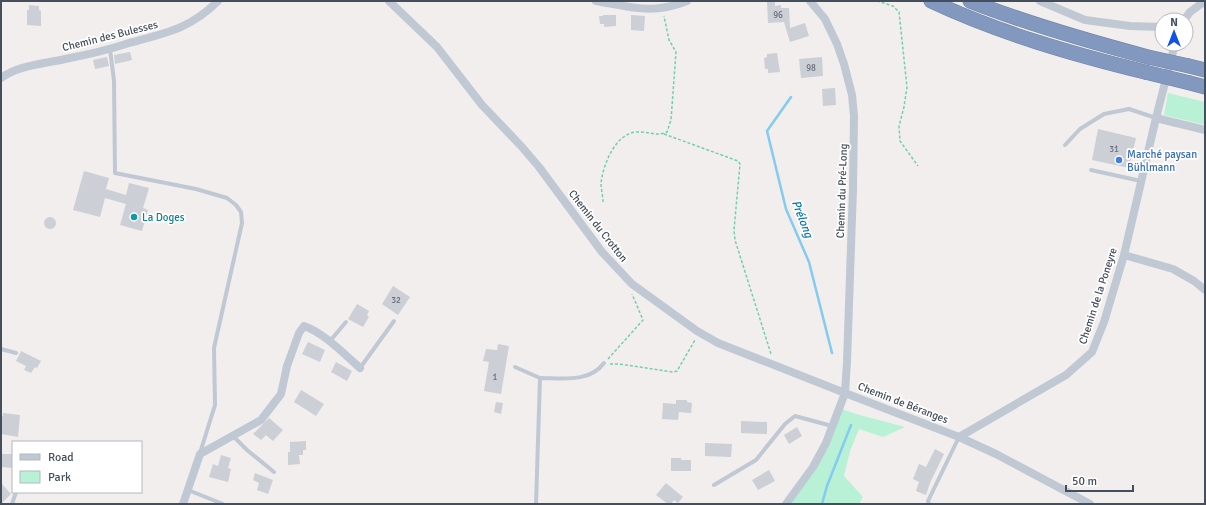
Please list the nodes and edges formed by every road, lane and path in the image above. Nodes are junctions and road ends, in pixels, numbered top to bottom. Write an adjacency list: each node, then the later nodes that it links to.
1 (218, 1): 14 (street, Chemin des Bulesses)
2 (389, 1): 28 (street, Chemin du Crotton)
3 (596, 1): 11 (street)
4 (687, 1): 11 (street)
5 (810, 1): 41 (street, Chemin du Pré-Long)
6 (877, 1): 23 (path)
7 (930, 1): 18 (highway, bridge)
8 (970, 1): 16 (highway, bridge)
9 (1040, 1): 13 (street)
10 (1205, 1): 12 (street)
11 (659, 5): 21 (path)
12 (1190, 12)
13 (1154, 27)
14 (110, 49): 17 (street, Chemin des Bulesses); 45 (lane)
15 (1173, 52): 19 (street, Chemin de la Poneyre)
16 (1205, 70)
17 (1, 78)
18 (1205, 86)
19 (1156, 118): 20 (street); 22 (lane); 25 (street, Chemin de la Poneyre)
20 (1205, 130)
21 (664, 134): 26 (path); 37 (path)
22 (1065, 145)
23 (918, 166)
24 (1091, 170): 25 (lane)
25 (1141, 181): 27 (street, Chemin de la Poneyre)
26 (603, 202)
27 (1124, 255): 29 (street); 44 (street, Chemin de la Poneyre)
28 (632, 284): 32 (street, Chemin du Crotton); 36 (path)
29 (1205, 290)
30 (394, 321): 39 (lane)
31 (346, 322): 33 (lane)
32 (700, 332): 36 (path); 37 (street, Chemin du Crotton)
33 (329, 342): 39 (street); 43 (street)
34 (1, 349): 35 (lane)
35 (16, 353)
36 (604, 363): 40 (lane)
37 (769, 363): 41 (street, Chemin du Crotton)
38 (515, 367): 40 (lane)
39 (360, 368)
40 (540, 378): 53 (lane)
41 (845, 393): 42 (street, Chemin de Béranges); 44 (street, Chemin de Béranges)
42 (832, 426): 47 (lane); 54 (street, Chemin de Béranges)
43 (233, 436): 45 (street); 46 (lane)
44 (959, 437): 55 (lane); 56 (street)
45 (200, 454): 48 (street)
46 (274, 472)
47 (714, 485)
48 (188, 490): 51 (street); 52 (lane)
49 (16, 493): 50 (lane)
50 (12, 504)
51 (183, 504)
52 (223, 504)
53 (536, 504)
54 (786, 504)
55 (929, 504)
56 (1090, 504)

